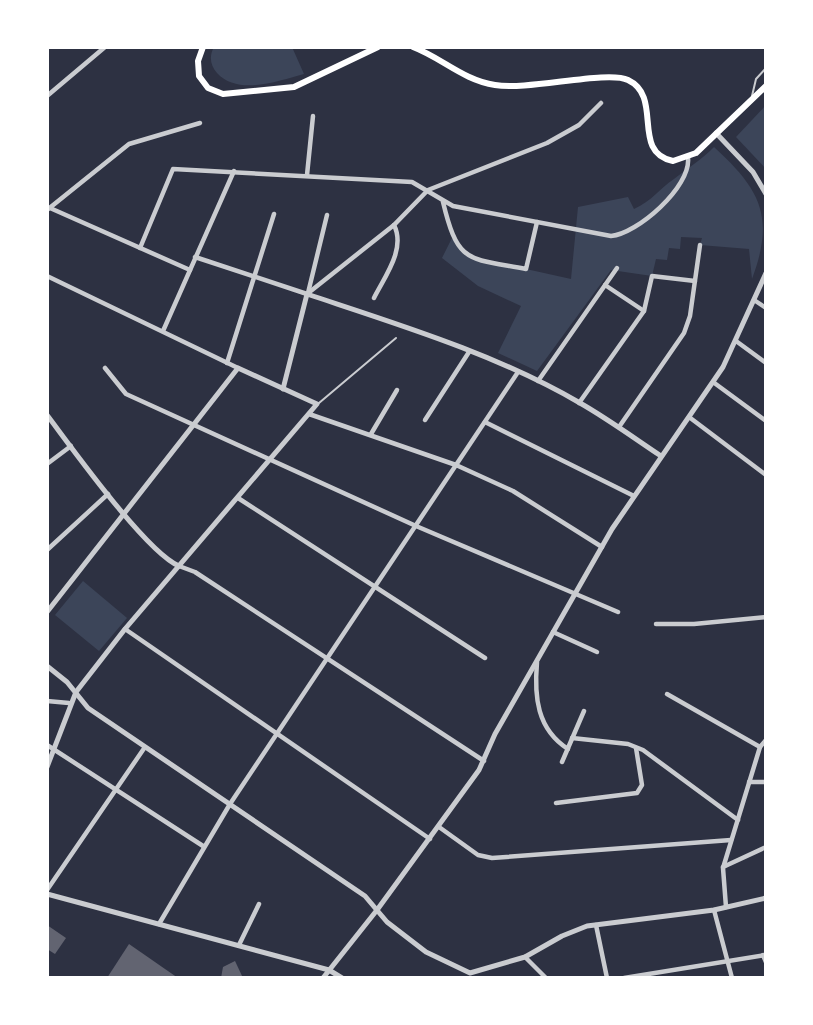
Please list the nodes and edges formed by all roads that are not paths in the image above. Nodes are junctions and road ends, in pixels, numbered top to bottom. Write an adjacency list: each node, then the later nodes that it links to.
1 (106, 47): 7 (street)
2 (203, 47): 3 (main road)
3 (378, 47)
4 (413, 47): 13 (main road)
5 (766, 68): 8 (lane)
6 (766, 86): 8 (main road)
7 (47, 96)
8 (751, 97): 12 (main road)
9 (601, 103): 16 (street)
10 (313, 116): 15 (street)
11 (200, 123): 19 (street)
12 (716, 133): 13 (main road); 17 (street)
13 (688, 158): 22 (street)
14 (234, 171): 15 (street); 25 (street); 26 (street)
15 (307, 175): 16 (street)
16 (428, 190): 18 (street); 23 (street)
17 (766, 194)
18 (443, 202): 22 (street); 22 (street)
19 (49, 209): 25 (street)
20 (274, 214): 31 (street)
21 (327, 215): 34 (street)
22 (537, 222)
23 (394, 225): 34 (street); 35 (street)
24 (700, 245): 32 (street)
25 (140, 248): 28 (street)
26 (195, 257): 28 (street); 31 (street)
27 (617, 268): 33 (street)
28 (190, 270): 39 (street)
29 (766, 273): 36 (street)
30 (47, 276): 39 (street)
31 (254, 277): 34 (street); 43 (street)
32 (695, 282): 38 (street); 61 (street)
33 (605, 285): 38 (street); 48 (street)
34 (307, 294): 42 (street); 50 (street)
35 (374, 298)
36 (754, 300): 37 (street); 41 (street)
37 (766, 308)
38 (644, 311): 52 (street)
39 (163, 331): 43 (street)
40 (396, 338): 53 (lane)
41 (736, 341): 44 (street); 49 (street)
42 (469, 352): 47 (street); 57 (street)
43 (227, 363): 46 (street)
44 (766, 363)
45 (105, 368): 60 (street)
46 (238, 368): 50 (street); 60 (street)
47 (518, 372): 48 (street); 59 (street)
48 (538, 381): 52 (street)
49 (713, 382): 56 (street); 58 (street)
50 (283, 389): 53 (street)
51 (397, 390): 62 (street)
52 (579, 402): 61 (street)
53 (317, 404): 54 (street)
54 (309, 414): 62 (street); 65 (street)
55 (47, 415): 63 (street)
56 (689, 417): 64 (street); 68 (street)
57 (425, 420)
58 (766, 421)
59 (485, 422): 67 (street); 70 (street)
60 (195, 426): 65 (street); 72 (street)
61 (619, 427): 64 (street)
62 (370, 434): 67 (street)
63 (71, 446): 66 (street); 69 (street)
64 (661, 456): 70 (street)
65 (269, 461): 71 (street); 73 (street)
66 (47, 464)
67 (456, 466): 73 (street); 74 (street)
68 (766, 475)
69 (108, 494): 72 (street); 75 (street)
70 (634, 496): 74 (street)
71 (238, 498): 76 (street); 77 (street)
72 (126, 514): 76 (street); 79 (street)
73 (416, 526): 77 (street); 78 (street)
74 (602, 547): 78 (street)
75 (47, 550)
76 (179, 566): 83 (street); 86 (street)
77 (375, 587): 86 (street); 87 (street)
78 (576, 592): 80 (street); 84 (street)
79 (47, 612)
80 (618, 612)
81 (766, 617): 82 (street)
82 (656, 624)
83 (125, 629): 90 (street); 95 (street)
84 (552, 632): 85 (street); 88 (street)
85 (597, 652)
86 (328, 657): 95 (street); 104 (street)
87 (485, 658)
88 (537, 658): 103 (street); 104 (street)
89 (47, 666): 90 (street)
90 (76, 692): 93 (street); 99 (street)
91 (667, 694): 101 (street)
92 (47, 701): 93 (street)
93 (69, 703): 102 (street)
94 (584, 712): 96 (street)
95 (278, 732): 111 (street); 114 (street)
96 (572, 738): 100 (street); 103 (street)
97 (766, 740): 101 (street)
98 (47, 746): 102 (street)
99 (146, 746): 109 (street); 111 (street)
100 (636, 747): 110 (street); 112 (street)
101 (760, 747): 107 (street)
102 (55, 748): 106 (street); 109 (street)
103 (568, 749): 105 (street)
104 (484, 761): 113 (street)
105 (562, 762)
106 (47, 767)
107 (749, 782): 108 (street); 112 (street)
108 (766, 782)
109 (118, 791): 116 (street); 119 (street)
110 (556, 803)
111 (230, 804): 116 (street); 123 (street)
112 (738, 820): 115 (street)
113 (439, 827): 114 (street); 115 (street)
114 (430, 838): 123 (street)
115 (731, 840): 118 (street)
116 (203, 846): 125 (street)
117 (766, 847): 118 (street)
118 (723, 868): 122 (street)
119 (47, 892): 125 (street)
120 (766, 898): 122 (street)
121 (259, 904): 127 (street)
122 (726, 907): 124 (street)
123 (377, 910): 132 (street); 133 (street)
124 (715, 910): 126 (street); 130 (street)
125 (159, 924): 127 (street)
126 (596, 925): 129 (street); 138 (street)
127 (239, 945): 132 (street)
128 (764, 955): 130 (street); 131 (street)
129 (525, 957): 133 (street); 137 (street)
130 (727, 961): 139 (street); 140 (street)
131 (766, 962)
132 (329, 970): 134 (street); 135 (street)
133 (470, 974): 136 (street)
134 (323, 978)
135 (342, 978)
136 (484, 978)
137 (545, 978)
138 (607, 978)
139 (624, 978)
140 (732, 978)

